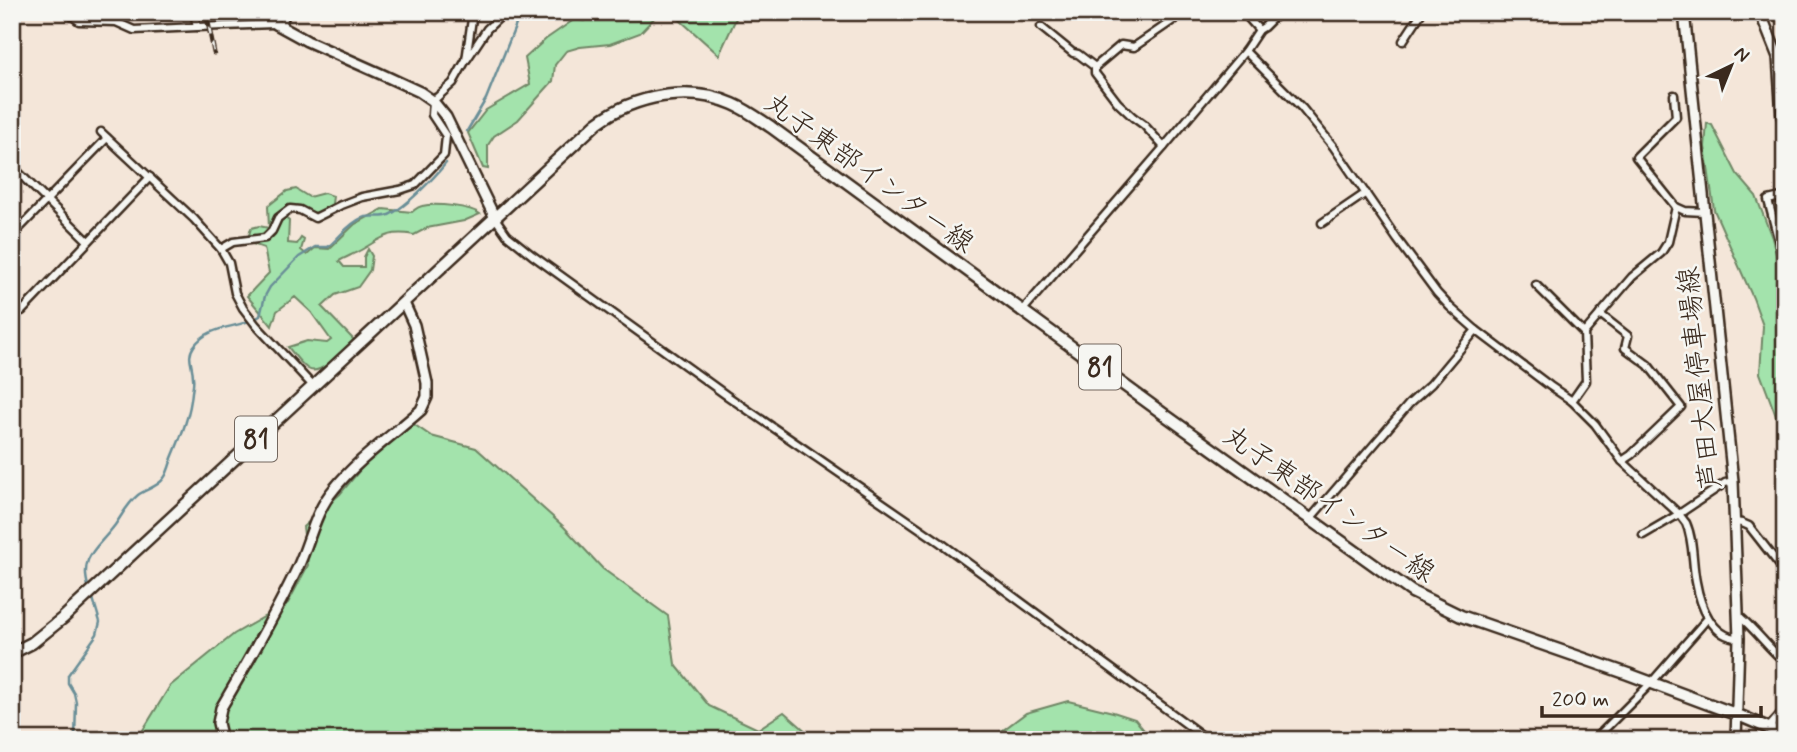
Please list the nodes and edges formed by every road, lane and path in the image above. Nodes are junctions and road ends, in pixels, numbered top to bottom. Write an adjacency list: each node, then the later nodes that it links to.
1 (64, 12): 14 (street)
2 (194, 12): 14 (street)
3 (260, 12): 13 (street)
4 (285, 12): 13 (street)
5 (473, 12): 19 (street)
6 (505, 12): 19 (street)
7 (1185, 12): 20 (street)
8 (1243, 12): 16 (street)
9 (1279, 12): 16 (street)
10 (1684, 12): 34 (street, 芦田大屋停車場線)
11 (1760, 12): 21 (street)
12 (1418, 14): 17 (street)
13 (279, 25): 14 (street); 23 (street)
14 (197, 27)
15 (1041, 27): 20 (street)
16 (1259, 30): 18 (street)
17 (1403, 41)
18 (1245, 51): 27 (street); 30 (street)
19 (466, 60): 23 (street)
20 (1095, 67): 27 (street)
21 (1782, 81): 24 (street)
22 (1674, 95): 33 (street)
23 (433, 101): 35 (street); 39 (street)
24 (1785, 125)
25 (100, 132): 26 (street)
26 (107, 138): 29 (street); 32 (street)
27 (1164, 147): 44 (street)
28 (12, 166): 32 (street)
29 (150, 177): 38 (street); 39 (street)
30 (1366, 193): 36 (street); 46 (street)
31 (1785, 197): 40 (street)
32 (47, 200): 37 (street); 38 (street)
33 (1676, 207): 34 (street); 45 (street)
34 (1704, 212): 51 (street, 芦田大屋停車場線)
35 (495, 218): 42 (main road, 丸子東部インター線 / 81); 44 (main road, 丸子東部インター線 / 81); 68 (street)
36 (1322, 223)
37 (12, 236)
38 (88, 241): 43 (street)
39 (220, 249): 48 (street)
40 (1785, 265)
41 (1536, 285): 47 (street)
42 (404, 303): 48 (main road, 丸子東部インター線 / 81); 67 (street)
43 (12, 307)
44 (1023, 310): 53 (main road, 丸子東部インター線 / 81)
45 (1600, 314): 47 (street); 50 (street)
46 (1476, 330): 49 (street); 53 (street)
47 (1584, 333): 49 (street)
48 (313, 386): 60 (main road, 丸子東部インター線 / 81)
49 (1572, 401): 50 (street)
50 (1622, 461): 52 (street)
51 (1733, 481): 52 (street); 54 (street, 芦田大屋停車場線)
52 (1679, 514): 55 (street); 58 (street)
53 (1310, 519): 62 (main road, 丸子東部インター線 / 81)
54 (1735, 522): 56 (street); 57 (street, 芦田大屋停車場線)
55 (1643, 535)
56 (1785, 572)
57 (1739, 616): 59 (street, 芦田大屋停車場線); 61 (street)
58 (1708, 618): 59 (street); 62 (street)
59 (1739, 638): 64 (street, 芦田大屋停車場線)
60 (12, 653)
61 (1785, 662)
62 (1651, 683): 64 (main road, 丸子東部インター線 / 81); 69 (street)
63 (1785, 709): 65 (street)
64 (1738, 715): 65 (main road, 丸子東部インター線 / 81); 70 (street, 芦田大屋停車場線)
65 (1769, 727): 66 (main road, 丸子東部インター線 / 81)
66 (1785, 734)
67 (222, 740)
68 (1208, 740)
69 (1594, 740)
70 (1737, 740)

